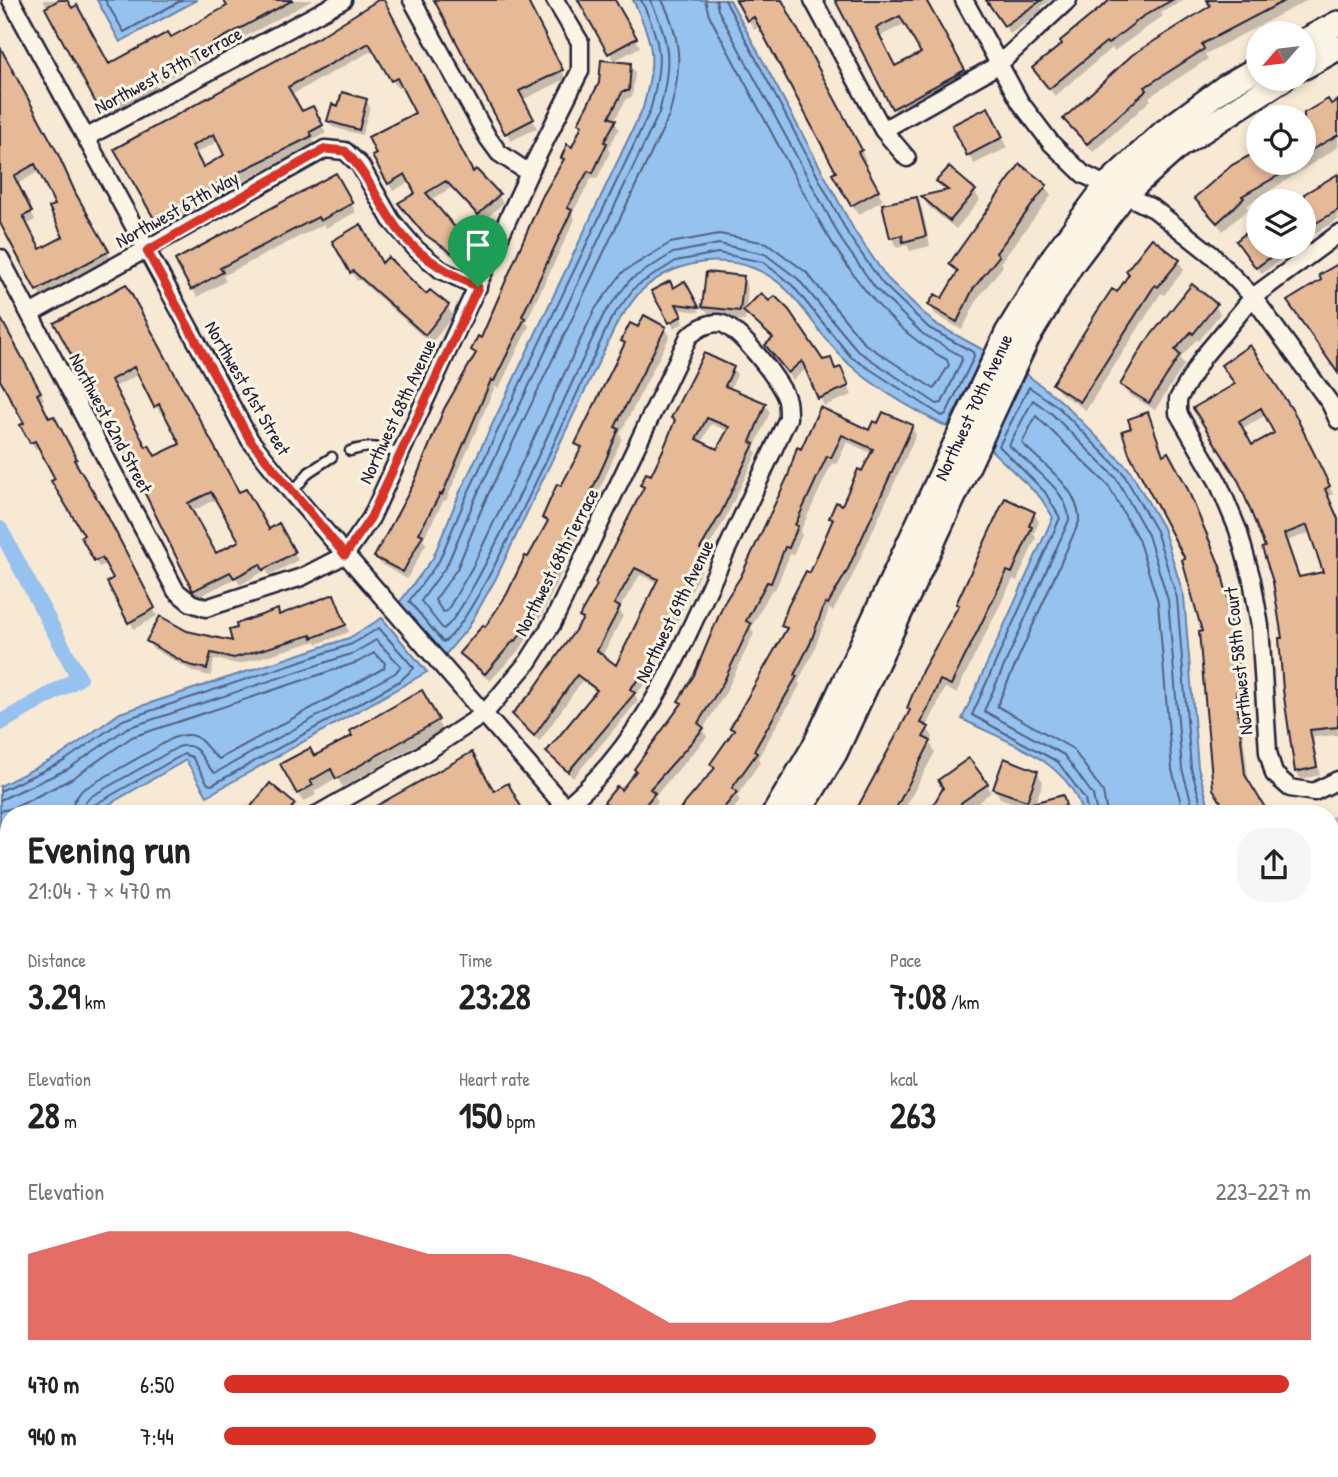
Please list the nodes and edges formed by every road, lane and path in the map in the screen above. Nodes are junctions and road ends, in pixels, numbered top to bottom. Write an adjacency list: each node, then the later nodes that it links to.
1 (12, 0): 16 (street, Northwest 61st Street)
2 (343, 0): 16 (street, Northwest 67th Terrace)
3 (412, 0): 18 (street)
4 (555, 0): 18 (street, Northwest 68th Avenue)
5 (813, 0): 15 (street)
6 (964, 0): 12 (street)
7 (1068, 0): 12 (street)
8 (1338, 23): 9 (street)
9 (1316, 35)
10 (1338, 48): 11 (street)
11 (1316, 60)
12 (998, 65): 15 (street); 19 (street)
13 (1246, 75): 19 (street, Northwest 70th Avenue)
14 (1264, 91): 19 (street, Northwest 70th Avenue)
15 (883, 130): 17 (street)
16 (87, 137): 21 (street, Northwest 61st Street)
17 (907, 158)
18 (529, 173): 23 (street, Northwest 68th Avenue)
19 (1116, 190): 24 (street); 40 (street, Northwest 70th Avenue); 41 (street, Northwest 70th Avenue)
20 (1338, 234): 24 (street)
21 (147, 251): 23 (street, Northwest 67th Way); 25 (street, Northwest 67th Way); 32 (street, Northwest 61st Street)
22 (0, 258): 25 (street, Northwest 62nd Street)
23 (478, 287): 30 (street, Northwest 68th Avenue)
24 (1253, 297): 26 (street); 36 (street, Northwest 58th Court)
25 (30, 314): 34 (street, Northwest 62nd Street)
26 (1334, 400): 28 (street)
27 (787, 401): 35 (street, Northwest 68th Terrace); 39 (street, Northwest 69th Avenue)
28 (1338, 420)
29 (350, 451): 30 (lane)
30 (400, 455): 33 (street, Northwest 68th Avenue)
31 (332, 457): 32 (lane)
32 (292, 493): 33 (street, Northwest 61st Street)
33 (345, 555): 34 (street, Northwest 68th Avenue); 35 (street, Northwest 61st Street)
34 (191, 603)
35 (484, 714): 37 (street, Northwest 68th Terrace); 38 (street, Northwest 61st Street)
36 (1338, 780)
37 (333, 805)
38 (558, 805)
39 (570, 805)
40 (779, 805)
41 (803, 805)

